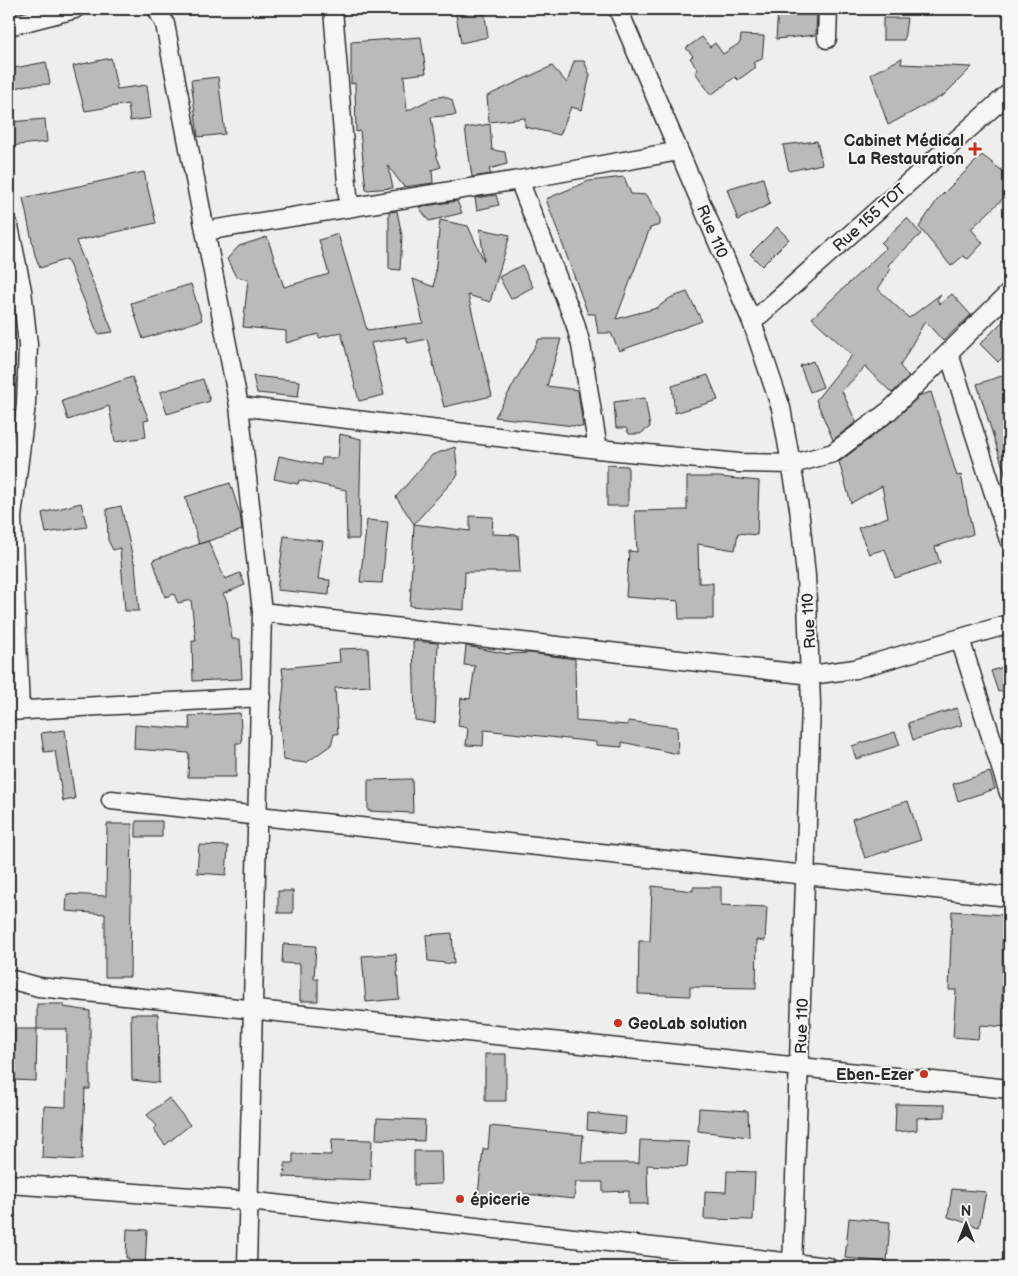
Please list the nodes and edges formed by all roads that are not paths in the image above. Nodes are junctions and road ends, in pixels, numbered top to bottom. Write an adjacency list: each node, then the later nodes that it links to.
1 (75, 9): 6 (street)
2 (157, 9): 14 (street)
3 (333, 9): 12 (street)
4 (618, 9): 10 (street, Rue 110)
5 (828, 9): 8 (street)
6 (38, 13): 7 (street)
7 (9, 26)
8 (827, 39)
9 (1009, 93): 16 (street, Rue 155 TOT)
10 (679, 151): 11 (street); 16 (street, Rue 110)
11 (519, 180): 12 (street); 19 (street)
12 (349, 208): 14 (street)
13 (9, 226): 21 (street)
14 (204, 231): 18 (street)
15 (1009, 293): 17 (street)
16 (752, 322): 20 (street, Rue 110)
17 (949, 354): 20 (street); 22 (street)
18 (239, 406): 19 (street); 23 (street)
19 (598, 449): 20 (street)
20 (793, 464): 26 (street, Rue 110)
21 (10, 518): 28 (street)
22 (1009, 540)
23 (262, 612): 26 (street); 27 (street)
24 (1009, 624): 25 (street)
25 (960, 639): 26 (street); 29 (street)
26 (811, 675): 32 (street, Rue 110)
27 (261, 697): 28 (street); 31 (street)
28 (15, 711)
29 (1009, 793)
30 (111, 800): 31 (street)
31 (258, 816): 32 (street); 35 (street)
32 (805, 874): 33 (street); 36 (street, Rue 110)
33 (1009, 897)
34 (9, 979): 35 (street)
35 (253, 1011): 36 (street); 39 (street)
36 (800, 1068): 37 (street); 40 (street, Rue 110)
37 (1009, 1089)
38 (9, 1184): 39 (street)
39 (248, 1201): 40 (street); 41 (street)
40 (792, 1265): 42 (street)
41 (247, 1267)
42 (828, 1267)

